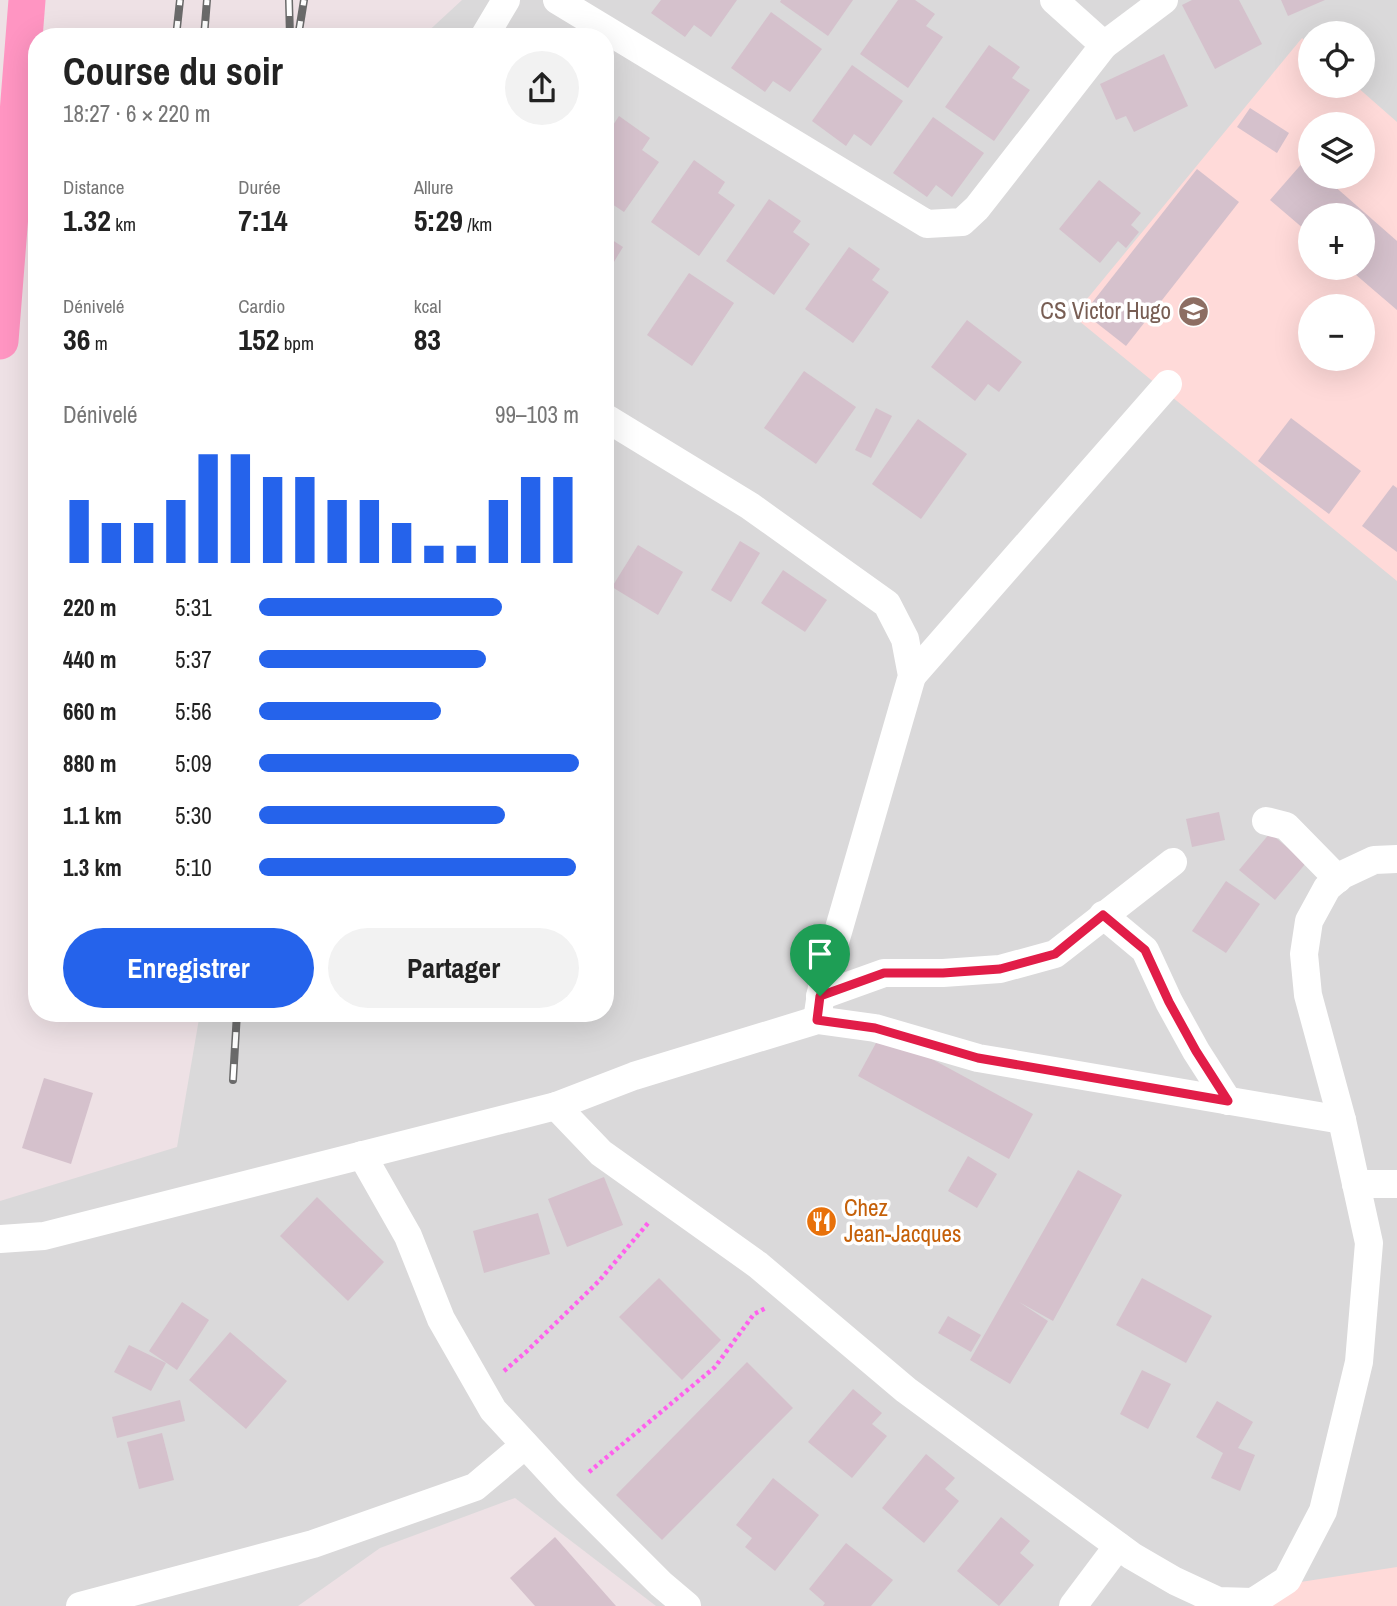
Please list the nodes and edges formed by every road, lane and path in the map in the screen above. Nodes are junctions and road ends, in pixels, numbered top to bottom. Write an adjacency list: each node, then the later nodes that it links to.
1 (27, 0): 10 (main road)
2 (506, 0): 6 (street)
3 (557, 0): 7 (street)
4 (1054, 0): 9 (street)
5 (1164, 0): 9 (street)
6 (489, 28)
7 (603, 28)
8 (614, 35): 9 (street)
9 (1104, 45)
10 (0, 341)
11 (1168, 384): 13 (street)
12 (614, 423): 13 (street)
13 (912, 676): 19 (street)
14 (1266, 821): 17 (street)
15 (1397, 859): 17 (street)
16 (1173, 862): 18 (street)
17 (1338, 879): 22 (street)
18 (1103, 915): 19 (street); 20 (street)
19 (818, 1008): 20 (street); 21 (street)
20 (1228, 1101): 22 (street)
21 (556, 1106): 23 (street); 26 (street)
22 (1342, 1120): 24 (street)
23 (362, 1154): 27 (street); 29 (street)
24 (1356, 1184): 25 (street); 32 (street)
25 (1397, 1184)
26 (668, 1201): 28 (street); 29 (path)
27 (0, 1239)
28 (792, 1294): 31 (path); 32 (street)
29 (481, 1389): 30 (street)
30 (525, 1445): 31 (street); 33 (street)
31 (567, 1490): 34 (street)
32 (1118, 1546): 35 (street)
33 (80, 1606)
34 (687, 1606)
35 (1073, 1606)

